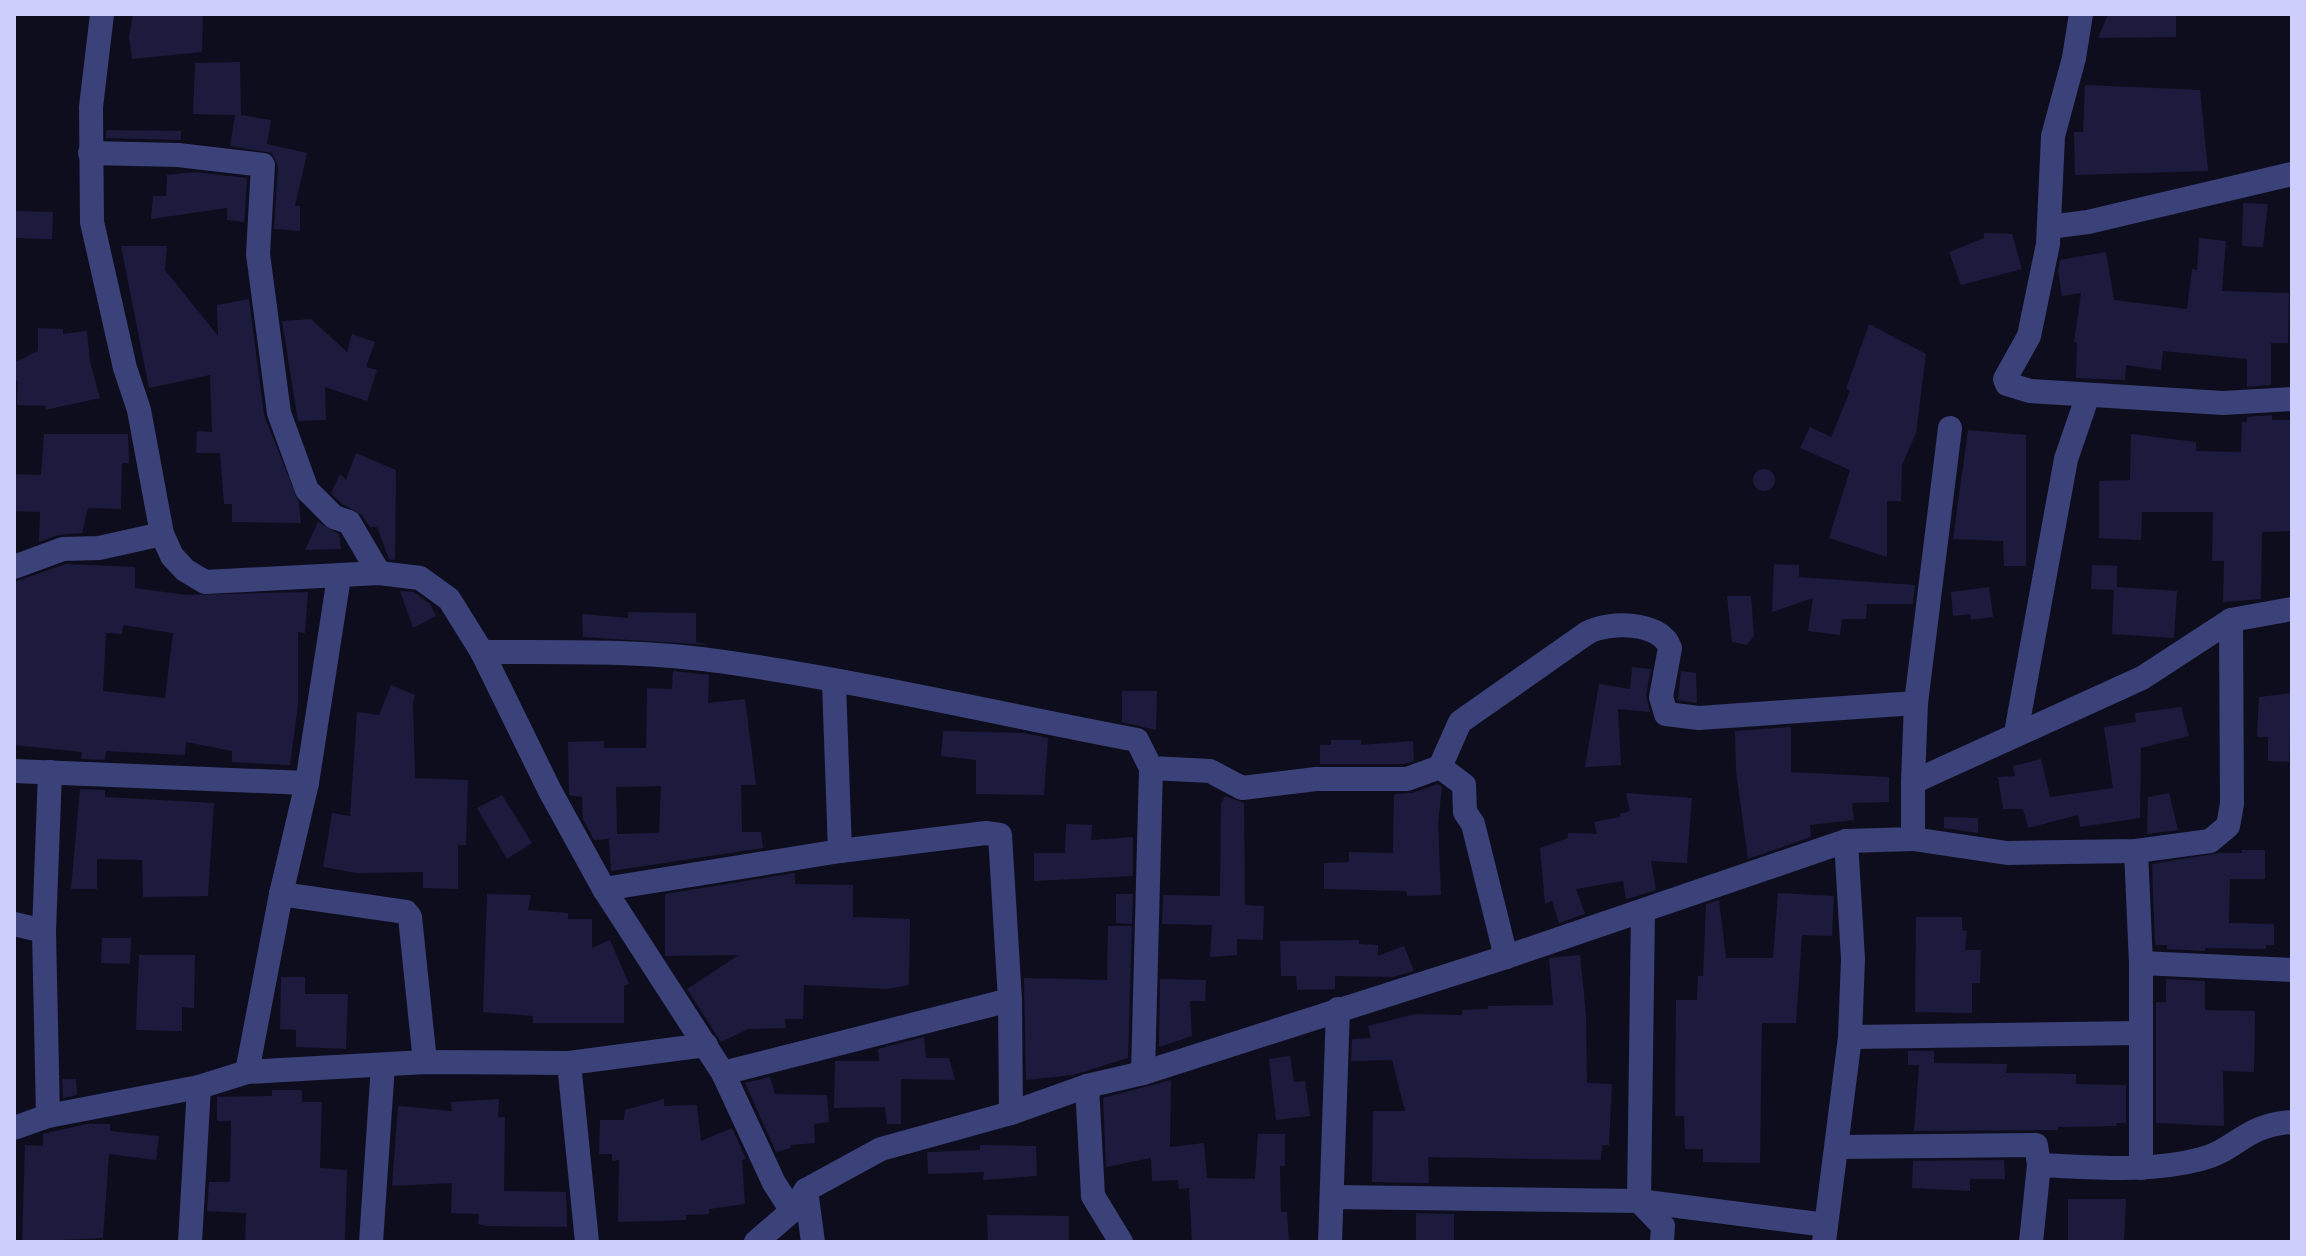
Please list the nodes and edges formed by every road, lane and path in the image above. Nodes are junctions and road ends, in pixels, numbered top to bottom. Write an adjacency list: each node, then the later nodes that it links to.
1 (102, 14): 3 (street)
2 (2081, 14): 5 (street)
3 (90, 153): 9 (street); 11 (street)
4 (2292, 174): 5 (street)
5 (2049, 227): 6 (street)
6 (2088, 395): 7 (street); 18 (street)
7 (2292, 399)
8 (1950, 428): 17 (street)
9 (162, 534): 10 (street); 12 (street)
10 (14, 567)
11 (379, 573): 12 (street); 15 (street)
12 (339, 577): 24 (street)
13 (2292, 609): 14 (street)
14 (2231, 620): 18 (street); 28 (street)
15 (482, 652): 16 (street); 29 (street)
16 (834, 683): 20 (street); 27 (street)
17 (1916, 703): 19 (street); 23 (street)
18 (2016, 733): 23 (street)
19 (1440, 767): 20 (street); 34 (street)
20 (1151, 768): 47 (street)
21 (14, 771): 22 (street)
22 (50, 772): 24 (street); 33 (street)
23 (1913, 782): 25 (street)
24 (307, 783): 30 (street)
25 (1913, 839): 26 (street); 28 (street)
26 (1846, 841): 31 (street); 40 (street)
27 (840, 851): 29 (street); 37 (street)
28 (2136, 851): 35 (street)
29 (604, 889): 41 (street)
30 (281, 894): 42 (street); 45 (street)
31 (1643, 911): 34 (street); 59 (street)
32 (14, 924): 33 (street)
33 (44, 931): 51 (street)
34 (1506, 957): 38 (street)
35 (2141, 963): 36 (street); 39 (street)
36 (2292, 970)
37 (1010, 1000): 46 (street); 50 (street)
38 (1338, 1009): 47 (street); 58 (street)
39 (2139, 1033): 40 (street); 56 (street)
40 (1850, 1037): 54 (street)
41 (706, 1045): 43 (street); 46 (street)
42 (425, 1062): 43 (street); 44 (street)
43 (569, 1063): 64 (street)
44 (383, 1065): 45 (street); 63 (street)
45 (247, 1072): 49 (street)
46 (723, 1073): 60 (street)
47 (1143, 1073): 48 (street)
48 (1087, 1086): 50 (street); 67 (street)
49 (199, 1087): 51 (street); 62 (street)
50 (1011, 1113): 57 (street)
51 (48, 1116): 53 (street)
52 (2292, 1122): 56 (street)
53 (14, 1128)
54 (1838, 1147): 55 (street); 61 (street)
55 (2039, 1165): 56 (street); 70 (street)
56 (2141, 1168)
57 (806, 1190): 60 (street); 66 (street)
58 (1333, 1197): 59 (street); 68 (street)
59 (1639, 1201): 61 (street); 69 (street)
60 (792, 1211): 65 (street)
61 (1825, 1234)
62 (190, 1242)
63 (371, 1242)
64 (587, 1242)
65 (756, 1242)
66 (813, 1242)
67 (1121, 1242)
68 (1330, 1242)
69 (1662, 1242)
70 (2031, 1242)

